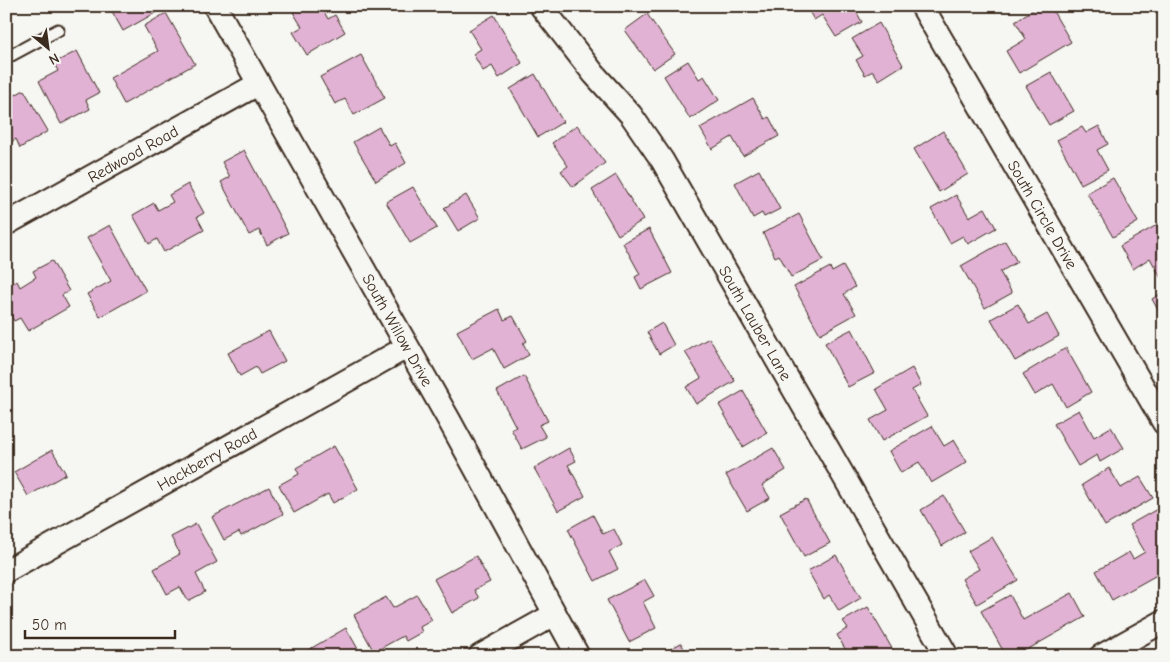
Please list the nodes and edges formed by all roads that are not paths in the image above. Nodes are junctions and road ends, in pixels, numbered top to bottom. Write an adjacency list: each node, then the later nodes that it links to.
1 (215, 6): 6 (street, South Willow Drive)
2 (541, 6): 15 (street, South Lauber Lane)
3 (922, 6): 9 (street, South Circle Drive)
4 (58, 30): 5 (lane)
5 (6, 58)
6 (258, 84): 7 (street, Redwood Road); 8 (street, South Willow Drive)
7 (6, 224)
8 (407, 347): 10 (street, Hackberry Road); 11 (street, South Willow Drive)
9 (1164, 424)
10 (6, 571)
11 (555, 614): 13 (street); 14 (street, South Willow Drive)
12 (1164, 620): 16 (street)
13 (480, 656)
14 (578, 656)
15 (947, 656)
16 (1102, 656)

